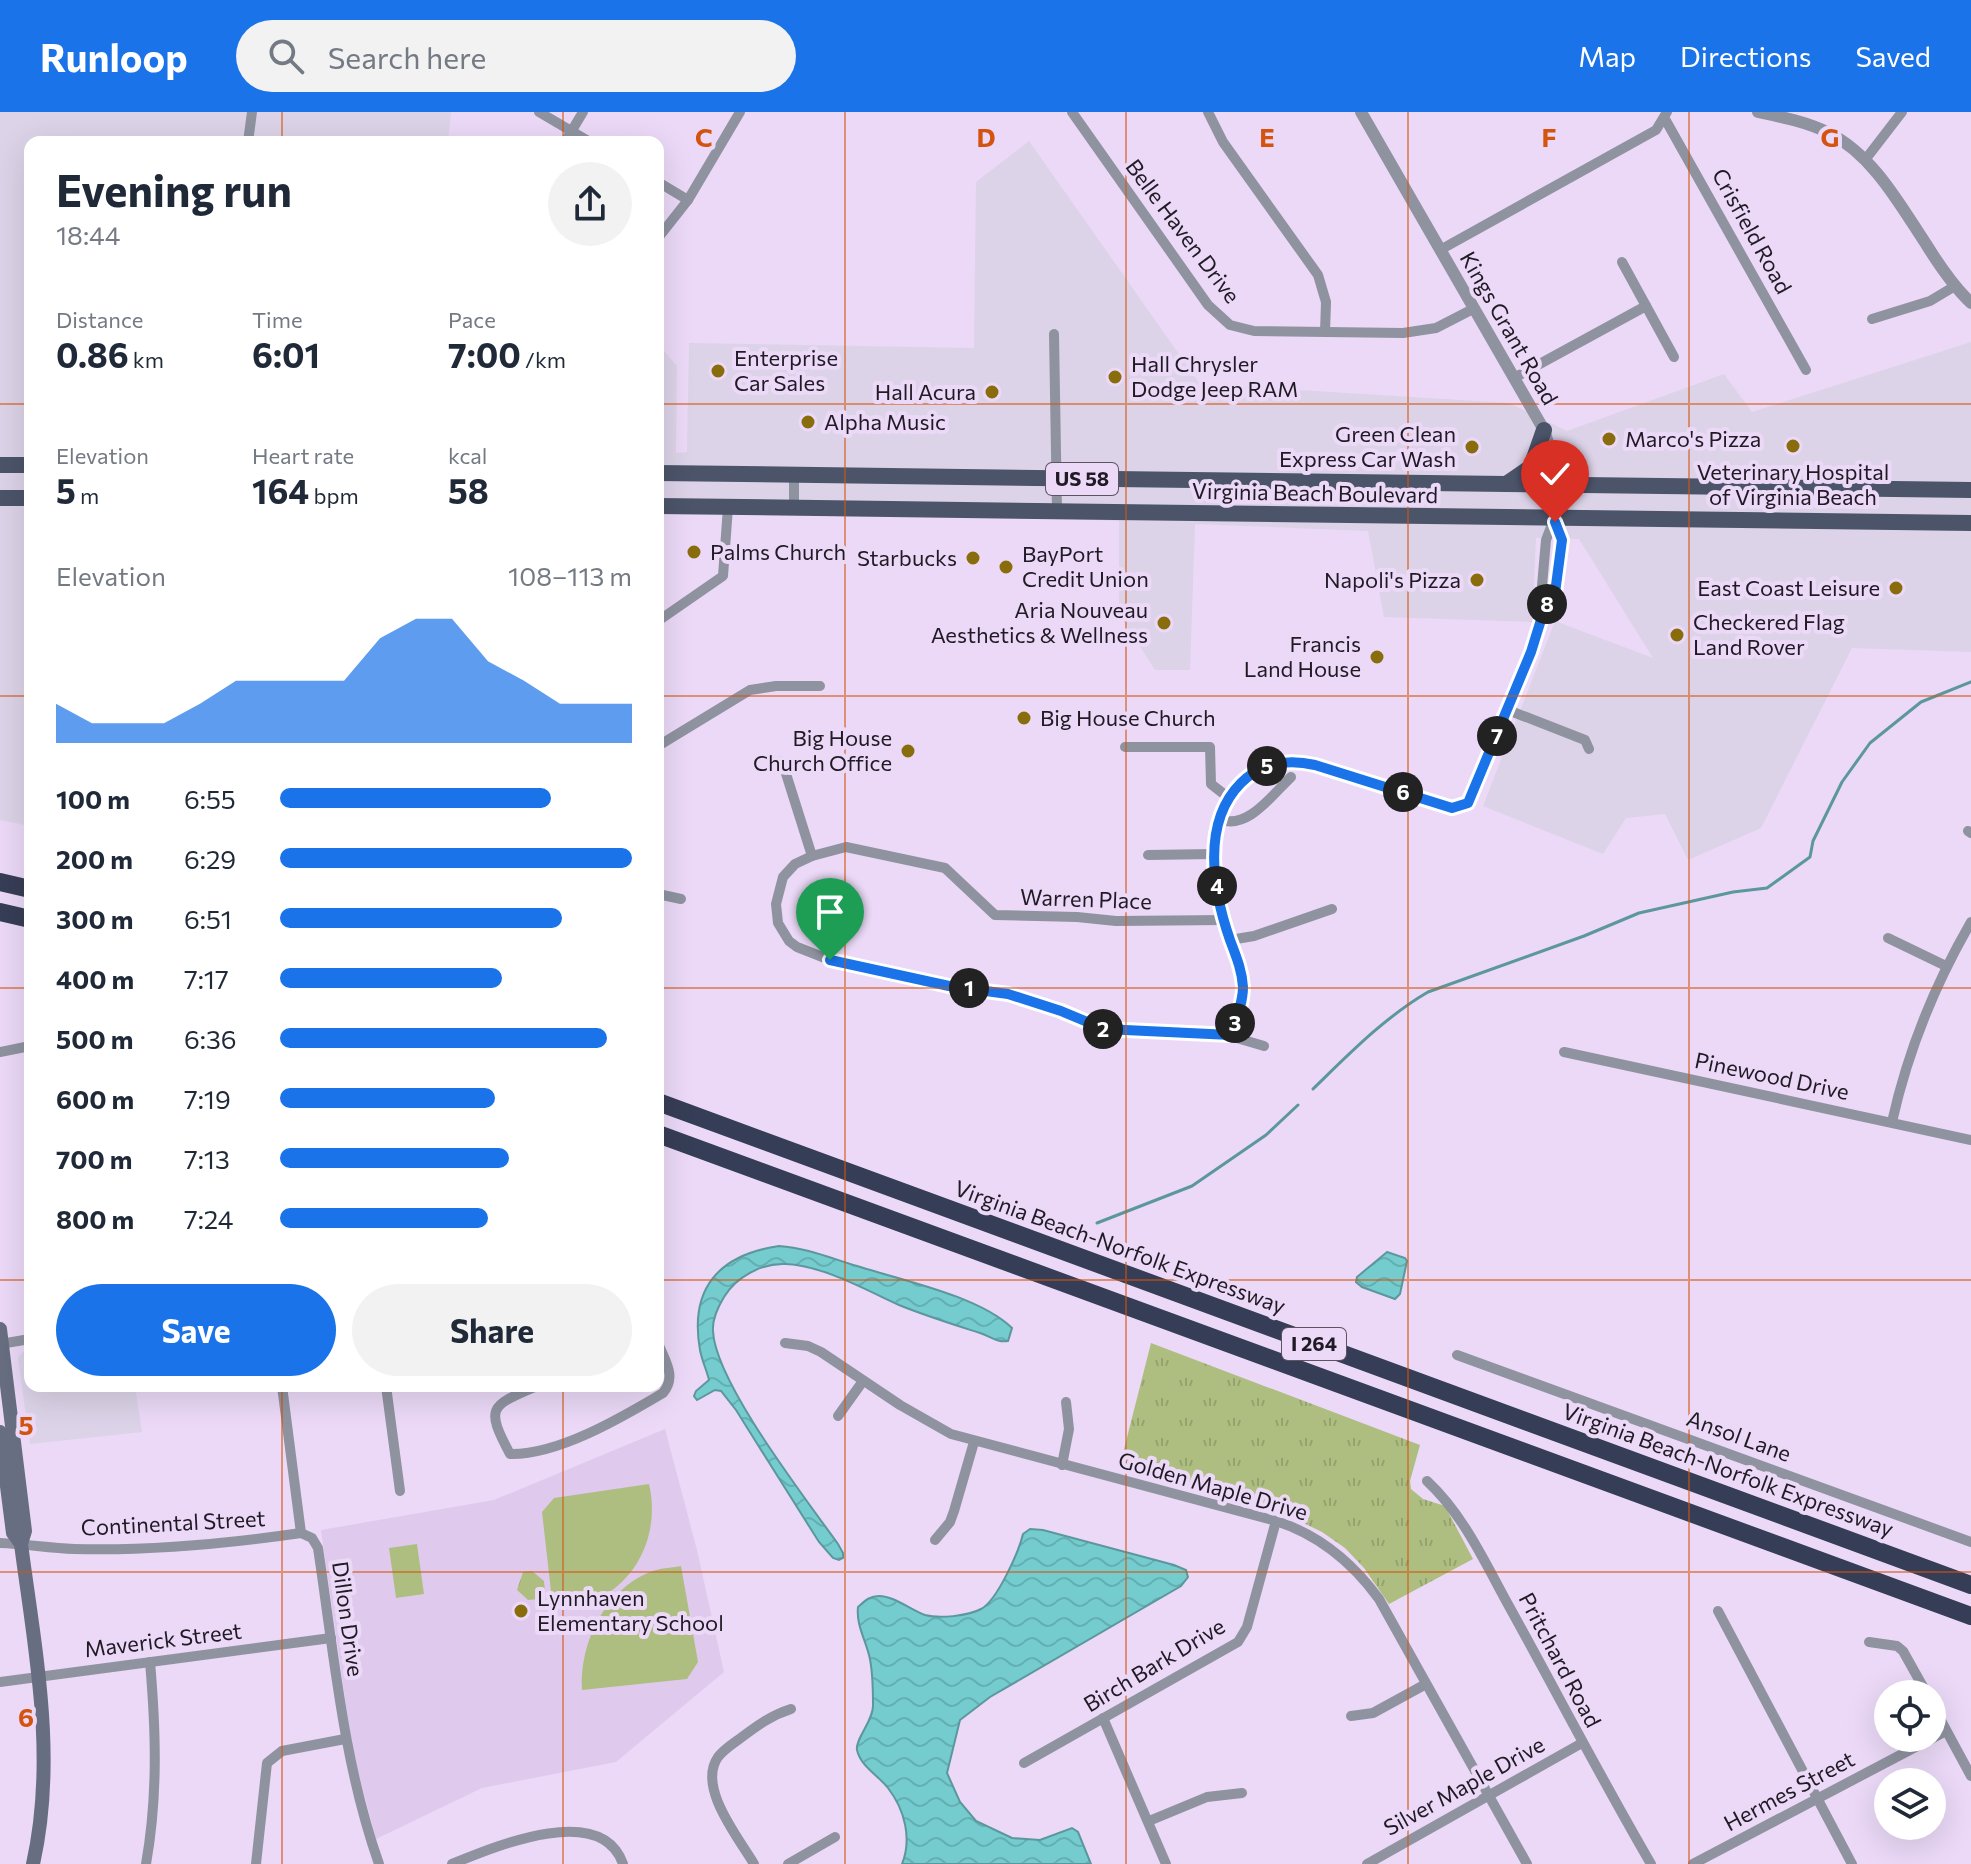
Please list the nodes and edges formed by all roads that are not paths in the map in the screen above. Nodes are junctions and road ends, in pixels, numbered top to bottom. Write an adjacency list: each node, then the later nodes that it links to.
1 (252, 112): 12 (street)
2 (539, 112): 11 (street)
3 (583, 112): 11 (street)
4 (740, 112): 17 (street)
5 (1072, 112): 26 (street, Belle Haven Drive)
6 (1208, 112): 26 (street)
7 (1361, 112): 19 (street, Kings Grant Road)
8 (1758, 112): 15 (street)
9 (1902, 112): 15 (street)
10 (1666, 116): 19 (street); 29 (street, Crisfield Road)
11 (572, 131): 13 (street); 14 (street)
12 (249, 136)
13 (569, 136)
14 (580, 136)
15 (1865, 160): 21 (street)
16 (664, 186): 17 (street)
17 (688, 200): 18 (street)
18 (664, 230)
19 (1440, 250): 24 (street, Kings Grant Road)
20 (1622, 262): 23 (street)
21 (1955, 286): 22 (street); 25 (street)
22 (1971, 303)
23 (1646, 306): 28 (street); 30 (street)
24 (1473, 309): 26 (street, Belle Haven Drive); 30 (street, Kings Grant Road)
25 (1872, 319)
26 (1325, 332)
27 (1054, 334): 36 (street)
28 (1674, 357)
29 (1806, 370)
30 (1514, 378): 31 (street, Kings Grant Road)
31 (1544, 430): 37 (main road); 38 (street, Kings Grant Road)
32 (0, 465): 33 (main road)
33 (24, 465)
34 (664, 473): 35 (main road, Virginia Beach Boulevard / US 58)
35 (794, 475): 36 (main road, Virginia Beach Boulevard / US 58); 44 (street)
36 (1056, 478): 37 (main road, Virginia Beach Boulevard / US 58); 45 (street)
37 (1505, 484): 38 (main road, Virginia Beach Boulevard / US 58)
38 (1554, 485): 39 (main road, Virginia Beach Boulevard / US 58); 46 (street, Kings Grant Road)
39 (1971, 490)
40 (0, 498): 41 (main road)
41 (24, 498)
42 (664, 506): 43 (main road, Virginia Beach Boulevard / US 58)
43 (728, 507): 44 (main road, Virginia Beach Boulevard / US 58); 49 (street)
44 (794, 509): 45 (main road, Virginia Beach Boulevard / US 58)
45 (1057, 511): 46 (main road, Virginia Beach Boulevard / US 58)
46 (1554, 518): 47 (main road, Virginia Beach Boulevard / US 58); 48 (street); 48 (street, Kings Grant Road)
47 (1971, 523)
48 (1545, 607): 51 (street, Kings Grant Road)
49 (664, 617)
50 (820, 686): 52 (street)
51 (1508, 710): 54 (street); 57 (street, Kings Grant Road)
52 (664, 742)
53 (1125, 747): 57 (street)
54 (1589, 749)
55 (782, 761): 61 (street)
56 (1291, 777): 58 (street)
57 (1229, 798): 58 (street)
58 (1219, 819): 59 (street)
59 (1214, 854): 60 (street); 69 (street)
60 (1148, 855)
61 (812, 856): 69 (street, Warren Place); 74 (street, Warren Place)
62 (0, 882): 63 (highway)
63 (24, 888)
64 (664, 895): 65 (street)
65 (681, 899)
66 (1332, 909): 72 (street)
67 (0, 912): 68 (highway)
68 (24, 918)
69 (1224, 920): 72 (street)
70 (1971, 922): 73 (street)
71 (1888, 938): 73 (street)
72 (1230, 940): 74 (street)
73 (1946, 966): 80 (street)
74 (1231, 1035): 75 (street, Warren Place)
75 (1264, 1046)
76 (24, 1047): 77 (street)
77 (0, 1052)
78 (1564, 1052): 80 (street, Pinewood Drive)
79 (664, 1104): 107 (highway, Virginia Beach-Norfolk Expressway / I 264)
80 (1892, 1122): 82 (street, Pinewood Drive)
81 (664, 1136): 109 (highway, I 264)
82 (1971, 1140)
83 (1, 1339): 84 (street); 106 (main road)
84 (24, 1339)
85 (785, 1343): 88 (street, Golden Maple Drive)
86 (1457, 1355): 104 (street, Ansol Lane)
87 (664, 1358): 92 (street)
88 (863, 1381): 95 (street); 97 (street, Golden Maple Drive)
89 (283, 1392): 102 (street, Dillon Drive)
90 (387, 1392): 100 (street)
91 (523, 1392): 93 (street)
92 (664, 1392)
93 (664, 1392)
94 (1066, 1402): 98 (street)
95 (838, 1416)
96 (0, 1432): 106 (main road)
97 (974, 1442): 98 (street, Golden Maple Drive); 103 (street)
98 (1062, 1465): 101 (street, Golden Maple Drive)
99 (1427, 1481): 122 (street, Pritchard Road)
100 (400, 1491)
101 (1276, 1521): 116 (street, Golden Maple Drive); 119 (street, Birch Bark Drive)
102 (301, 1533): 106 (street, Continental Street); 110 (street, Dillon Drive)
103 (935, 1540)
104 (1971, 1542)
105 (0, 1543): 106 (street, Continental Street)
106 (21, 1544): 113 (main road)
107 (1971, 1585)
108 (1718, 1611): 128 (street)
109 (1971, 1616)
110 (331, 1638): 112 (street, Maverick Street); 121 (street, Dillon Drive)
111 (1869, 1642): 114 (street)
112 (150, 1662): 113 (street, Maverick Street); 132 (street)
113 (38, 1677): 115 (street, Maverick Street); 131 (main road)
114 (1919, 1680)
115 (0, 1682)
116 (1426, 1684): 118 (street); 127 (street, Golden Maple Drive)
117 (791, 1709): 137 (street)
118 (1351, 1716)
119 (1103, 1718): 124 (street, Birch Bark Drive); 129 (street)
120 (1946, 1731): 125 (street)
121 (345, 1739): 133 (street); 134 (street, Dillon Drive)
122 (1582, 1743): 127 (street, Silver Maple Drive); 142 (street, Pritchard Road)
123 (1906, 1752): 128 (street, Hermes Street)
124 (1024, 1763)
125 (1971, 1776)
126 (1242, 1793): 129 (street)
127 (1488, 1795): 140 (street, Silver Maple Drive); 141 (street, Golden Maple Drive)
128 (1818, 1799): 143 (street, Hermes Street); 144 (street)
129 (1149, 1821): 139 (street)
130 (835, 1837): 138 (street)
131 (33, 1864)
132 (146, 1864)
133 (256, 1864)
134 (379, 1864)
135 (452, 1864): 136 (street)
136 (623, 1864)
137 (754, 1864)
138 (788, 1864)
139 (1166, 1864)
140 (1367, 1864)
141 (1527, 1864)
142 (1651, 1864)
143 (1693, 1864)
144 (1852, 1864)

